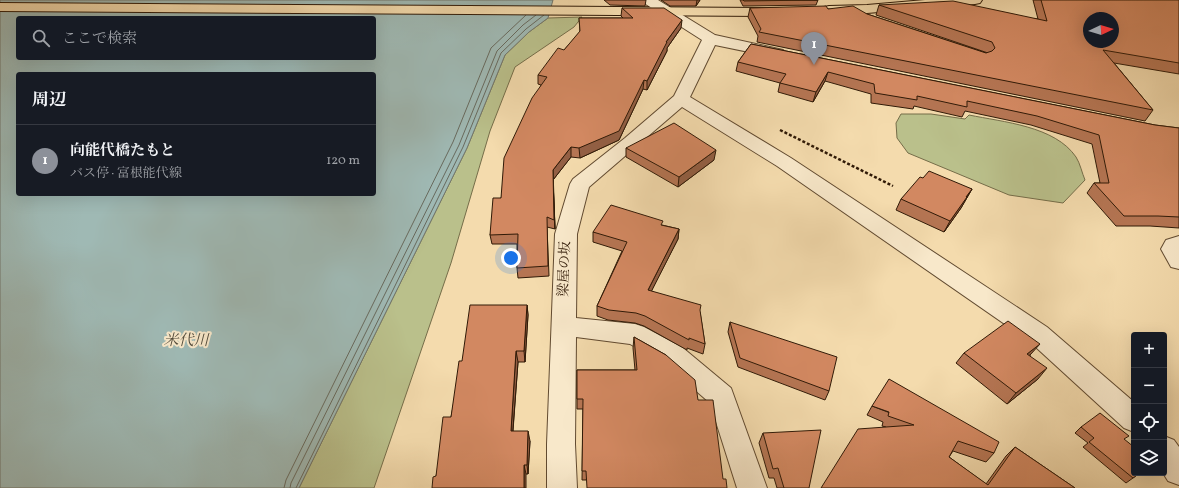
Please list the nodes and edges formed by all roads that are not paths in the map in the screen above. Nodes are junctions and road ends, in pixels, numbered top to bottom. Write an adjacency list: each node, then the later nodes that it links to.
1 (649, 0): 6 (street)
2 (975, 0): 4 (main road)
3 (0, 7): 6 (main road)
4 (852, 10): 5 (main road); 8 (street)
5 (815, 11)
6 (665, 12): 7 (main road); 9 (street)
7 (792, 12)
8 (877, 21)
9 (710, 39): 10 (street); 11 (street)
10 (796, 56)
11 (680, 98): 14 (street, 梁屋の坂); 15 (street)
12 (1179, 244): 13 (street)
13 (1179, 261)
14 (563, 326): 18 (street, 梁屋の坂); 19 (street)
15 (1131, 416)
16 (1167, 454): 17 (street)
17 (1179, 471)
18 (562, 488)
19 (752, 488)

